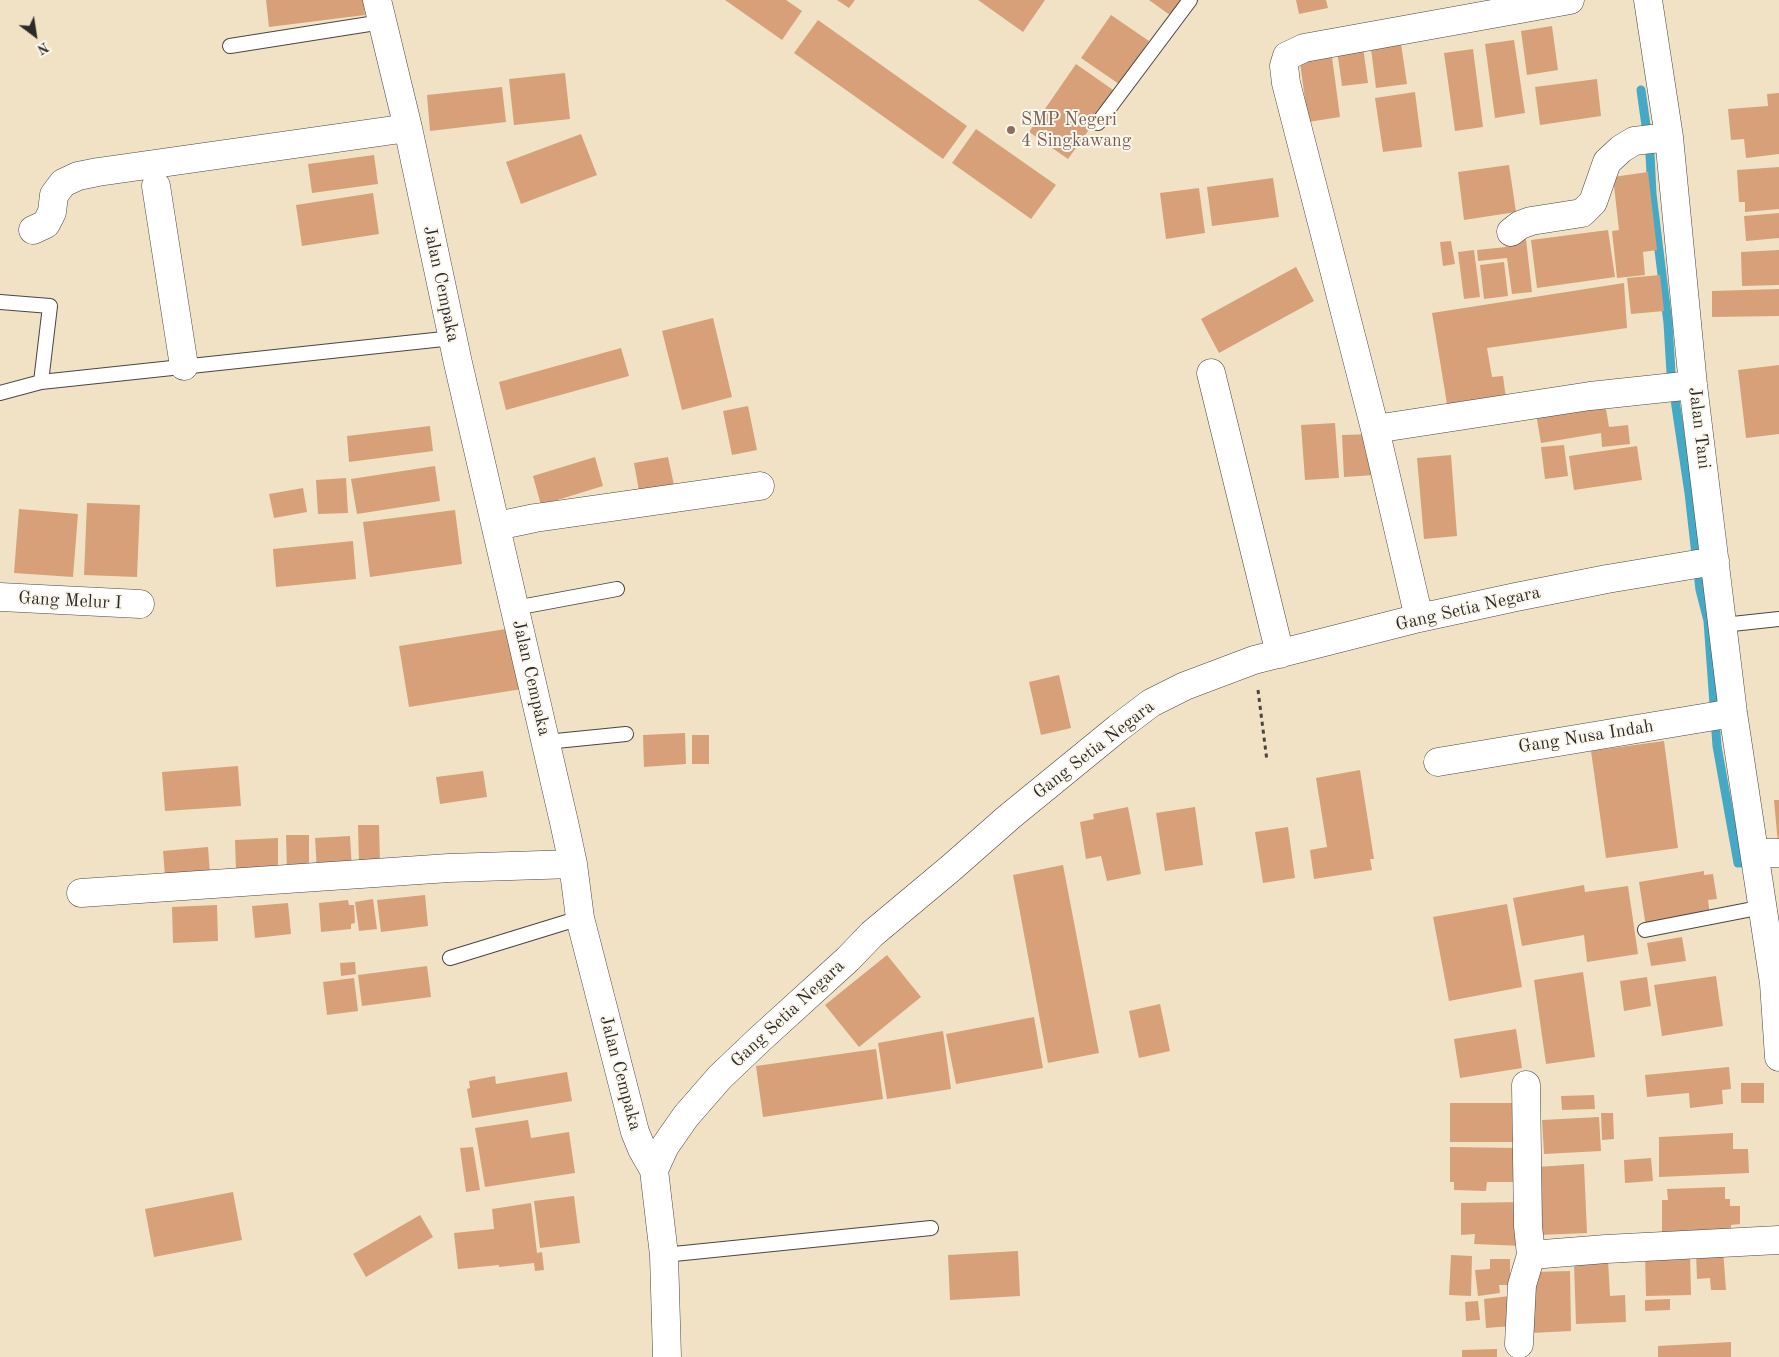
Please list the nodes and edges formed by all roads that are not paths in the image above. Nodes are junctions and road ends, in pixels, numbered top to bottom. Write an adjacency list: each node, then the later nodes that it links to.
1 (1190, 0): 6 (lane)
2 (1570, 0): 19 (street)
3 (1648, 0): 8 (street, Jalan Tani)
4 (380, 11): 5 (lane); 7 (street, Jalan Cempaka)
5 (230, 46)
6 (1098, 124)
7 (408, 128): 10 (street); 13 (street, Jalan Cempaka)
8 (1653, 139): 11 (street); 17 (street, Jalan Tani)
9 (156, 186): 14 (street)
10 (33, 230)
11 (1511, 232)
12 (0, 302): 16 (lane)
13 (453, 338): 14 (lane); 21 (street, Jalan Cempaka)
14 (184, 366): 16 (lane)
15 (1210, 373): 30 (street)
16 (41, 382): 18 (lane)
17 (1687, 386): 19 (street); 22 (street, Jalan Tani)
18 (0, 393)
19 (1375, 429): 27 (street)
20 (760, 486): 21 (street)
21 (514, 523): 26 (street, Jalan Cempaka)
22 (1708, 562): 27 (street, Gang Setia Negara); 29 (street, Jalan Tani)
23 (617, 589): 26 (lane)
24 (0, 597): 25 (street, Gang Melur I)
25 (140, 604)
26 (522, 607): 33 (street, Jalan Cempaka)
27 (1419, 618): 30 (street, Gang Setia Negara)
28 (1779, 618): 29 (lane)
29 (1723, 624): 31 (street, Jalan Tani)
30 (1267, 657): 44 (street, Gang Setia Negara)
31 (1733, 713): 34 (street, Gang Nusa Indah); 35 (street, Jalan Tani)
32 (626, 734): 33 (lane)
33 (552, 741): 36 (street, Jalan Cempaka)
34 (1438, 762)
35 (1764, 857): 38 (street, Jalan Tani)
36 (573, 864): 37 (street); 39 (street, Jalan Cempaka)
37 (81, 893)
38 (1763, 907): 40 (lane); 42 (street, Jalan Tani)
39 (580, 918): 41 (lane); 44 (street, Jalan Cempaka)
40 (1645, 930)
41 (450, 958)
42 (1779, 1057)
43 (1526, 1085): 48 (street)
44 (654, 1170): 47 (street, Jalan Cempaka)
45 (931, 1228): 47 (lane)
46 (1779, 1240): 48 (street)
47 (664, 1255): 50 (street, Jalan Cempaka)
48 (1531, 1255): 49 (street)
49 (1519, 1344)
50 (667, 1357)

